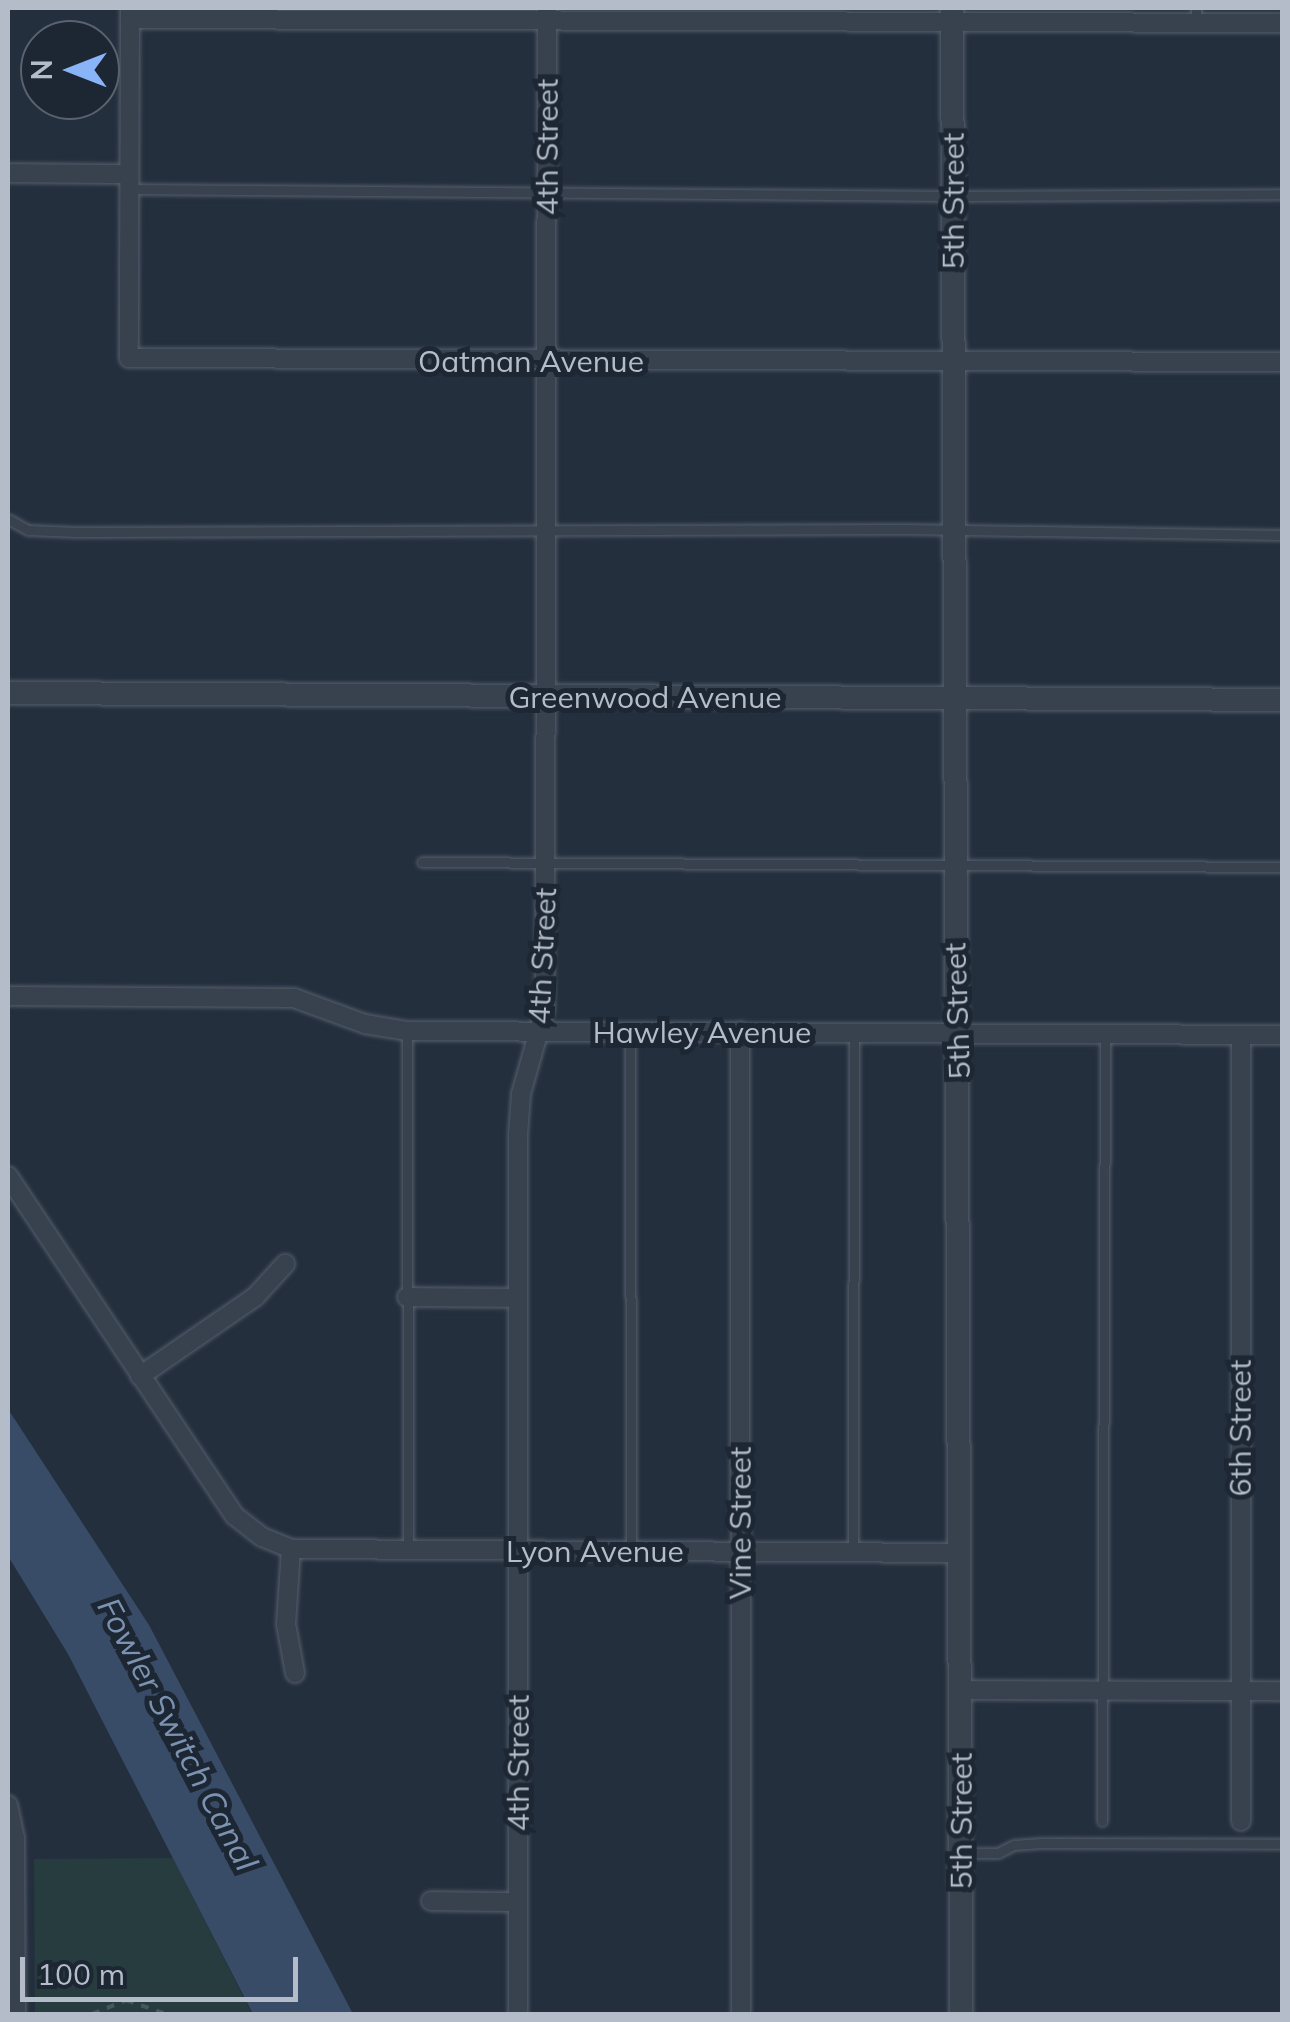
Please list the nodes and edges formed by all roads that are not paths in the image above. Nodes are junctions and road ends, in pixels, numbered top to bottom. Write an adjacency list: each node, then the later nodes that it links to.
1 (130, 13): 2 (street); 7 (street, Oatman Avenue)
2 (547, 14): 3 (street); 8 (street, 4th Street)
3 (952, 15): 4 (street); 10 (street, 5th Street)
4 (1196, 15): 5 (street)
5 (1282, 24)
6 (8, 173): 7 (street)
7 (129, 181): 8 (lane); 11 (street, Oatman Avenue)
8 (547, 192): 10 (lane); 11 (street, 4th Street)
9 (1282, 194): 10 (lane)
10 (953, 196): 12 (street, 5th Street)
11 (546, 361): 12 (street, Oatman Avenue); 15 (street, 4th Street)
12 (952, 362): 13 (street, Oatman Avenue); 16 (street, 5th Street)
13 (1282, 362)
14 (8, 519): 15 (lane)
15 (547, 530): 16 (lane); 19 (street, 4th Street)
16 (953, 533): 17 (lane); 20 (street, 5th Street)
17 (1282, 535)
18 (8, 694): 19 (street, Greenwood Avenue)
19 (548, 697): 20 (street, Greenwood Avenue); 23 (street, 4th Street)
20 (952, 697): 21 (street, Greenwood Avenue); 24 (street, 5th Street)
21 (1282, 700)
22 (422, 862): 23 (lane)
23 (546, 862): 24 (lane); 27 (street, 4th Street)
24 (953, 866): 25 (lane); 31 (street, 5th Street)
25 (1282, 867)
26 (8, 996): 28 (street, Hawley Avenue)
27 (542, 1031): 28 (street, Hawley Avenue); 29 (street, Hawley Avenue); 39 (street, 4th Street)
28 (407, 1032): 38 (lane)
29 (630, 1032): 30 (street, Hawley Avenue); 42 (lane)
30 (740, 1032): 32 (street, Hawley Avenue); 45 (street, Vine Street)
31 (958, 1032): 32 (street, Hawley Avenue); 33 (street, Hawley Avenue); 47 (street, 5th Street)
32 (854, 1033): 46 (lane)
33 (1105, 1033): 34 (street, Hawley Avenue); 51 (lane)
34 (1241, 1035): 35 (street, Hawley Avenue); 50 (street, 6th Street)
35 (1282, 1035)
36 (8, 1176): 40 (street)
37 (285, 1264): 40 (street)
38 (407, 1298): 39 (street); 43 (lane)
39 (517, 1298): 44 (street, 4th Street)
40 (140, 1376): 41 (street)
41 (291, 1549): 43 (street, Lyon Avenue); 48 (street)
42 (630, 1550): 44 (street, Lyon Avenue); 45 (street, Lyon Avenue)
43 (408, 1551): 44 (street, Lyon Avenue)
44 (518, 1551): 59 (street, 4th Street)
45 (740, 1552): 46 (street, Lyon Avenue); 62 (street, Vine Street)
46 (854, 1552): 47 (street, Lyon Avenue)
47 (959, 1552): 49 (street, 5th Street)
48 (295, 1674)
49 (960, 1690): 51 (street); 57 (street, 5th Street)
50 (1240, 1690): 51 (street); 52 (street); 54 (street, 6th Street)
51 (1102, 1691): 55 (lane)
52 (1282, 1691)
53 (9, 1816): 60 (street)
54 (1242, 1820)
55 (1102, 1822)
56 (1282, 1844): 57 (lane)
57 (960, 1853): 63 (street, 5th Street)
58 (431, 1901): 59 (street)
59 (518, 1902): 61 (street, 4th Street)
60 (16, 2014)
61 (518, 2014)
62 (741, 2014)
63 (961, 2014)

